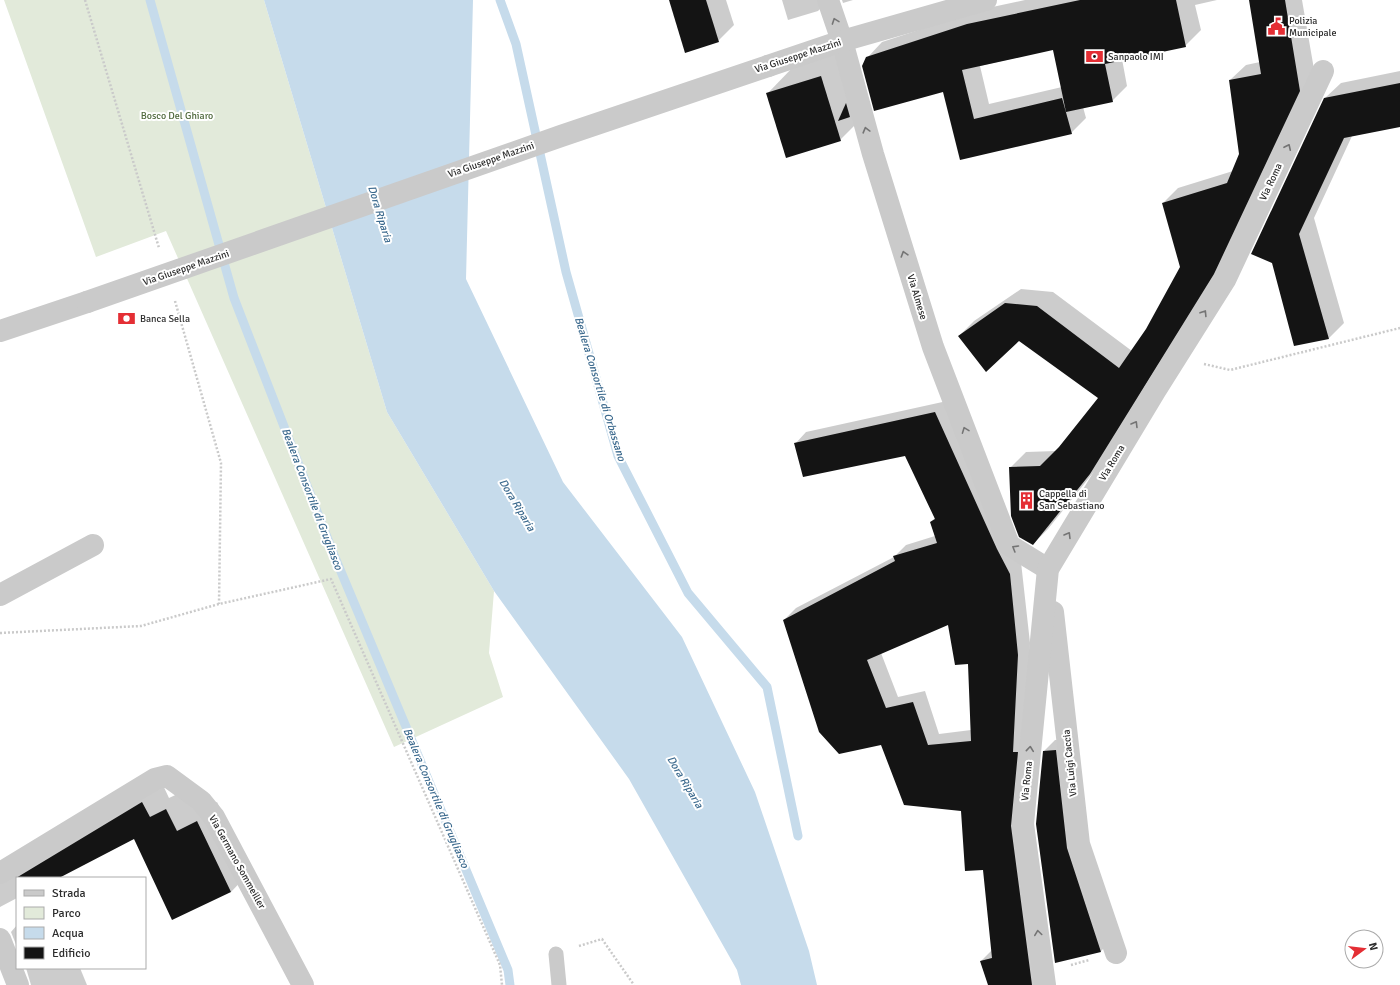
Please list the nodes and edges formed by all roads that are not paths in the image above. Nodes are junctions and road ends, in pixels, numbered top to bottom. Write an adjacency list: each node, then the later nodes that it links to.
1 (828, 0): 3 (street, Via Almese, one-way to 1)
2 (986, 0): 3 (street, Via Giuseppe Mazzini)
3 (842, 42): 5 (street, Via Giuseppe Mazzini, bridge); 7 (street, Via Almese, one-way to 3)
4 (1323, 71): 7 (street, Via Roma, one-way to 4)
5 (0, 331)
6 (94, 545): 8 (street)
7 (1048, 569): 11 (street, Via Luigi Caccia); 13 (street, Via Roma, one-way to 7)
8 (0, 595)
9 (0, 873): 15 (street, Via Germano Sommeiller)
10 (0, 939): 14 (street)
11 (1116, 953)
12 (556, 954): 16 (lane)
13 (1044, 978)
14 (18, 985)
15 (303, 985)
16 (559, 985)

